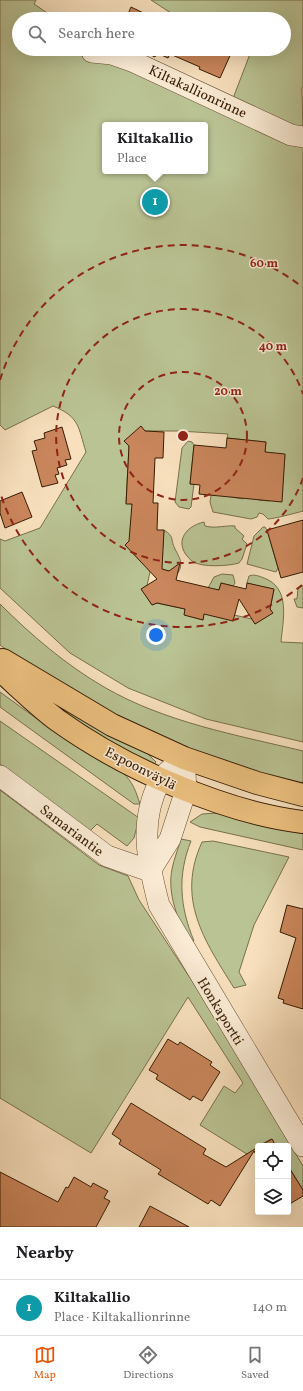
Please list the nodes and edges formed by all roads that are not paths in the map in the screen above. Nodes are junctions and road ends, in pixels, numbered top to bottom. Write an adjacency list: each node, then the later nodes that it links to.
1 (118, 56): 2 (street, Kiltakallionrinne)
2 (303, 137)
3 (0, 658): 5 (main road, Espoonväylä)
4 (0, 670): 7 (main road, Espoonväylä)
5 (184, 758): 7 (street, Honkaportti); 8 (street); 9 (main road, Espoonväylä)
6 (0, 776): 11 (street, Samariantie)
7 (160, 780): 8 (main road, Espoonväylä); 11 (street, Honkaportti)
8 (186, 790): 10 (main road, Espoonväylä); 11 (street)
9 (303, 795)
10 (303, 822)
11 (150, 871): 12 (street, Honkaportti)
12 (303, 1146)

